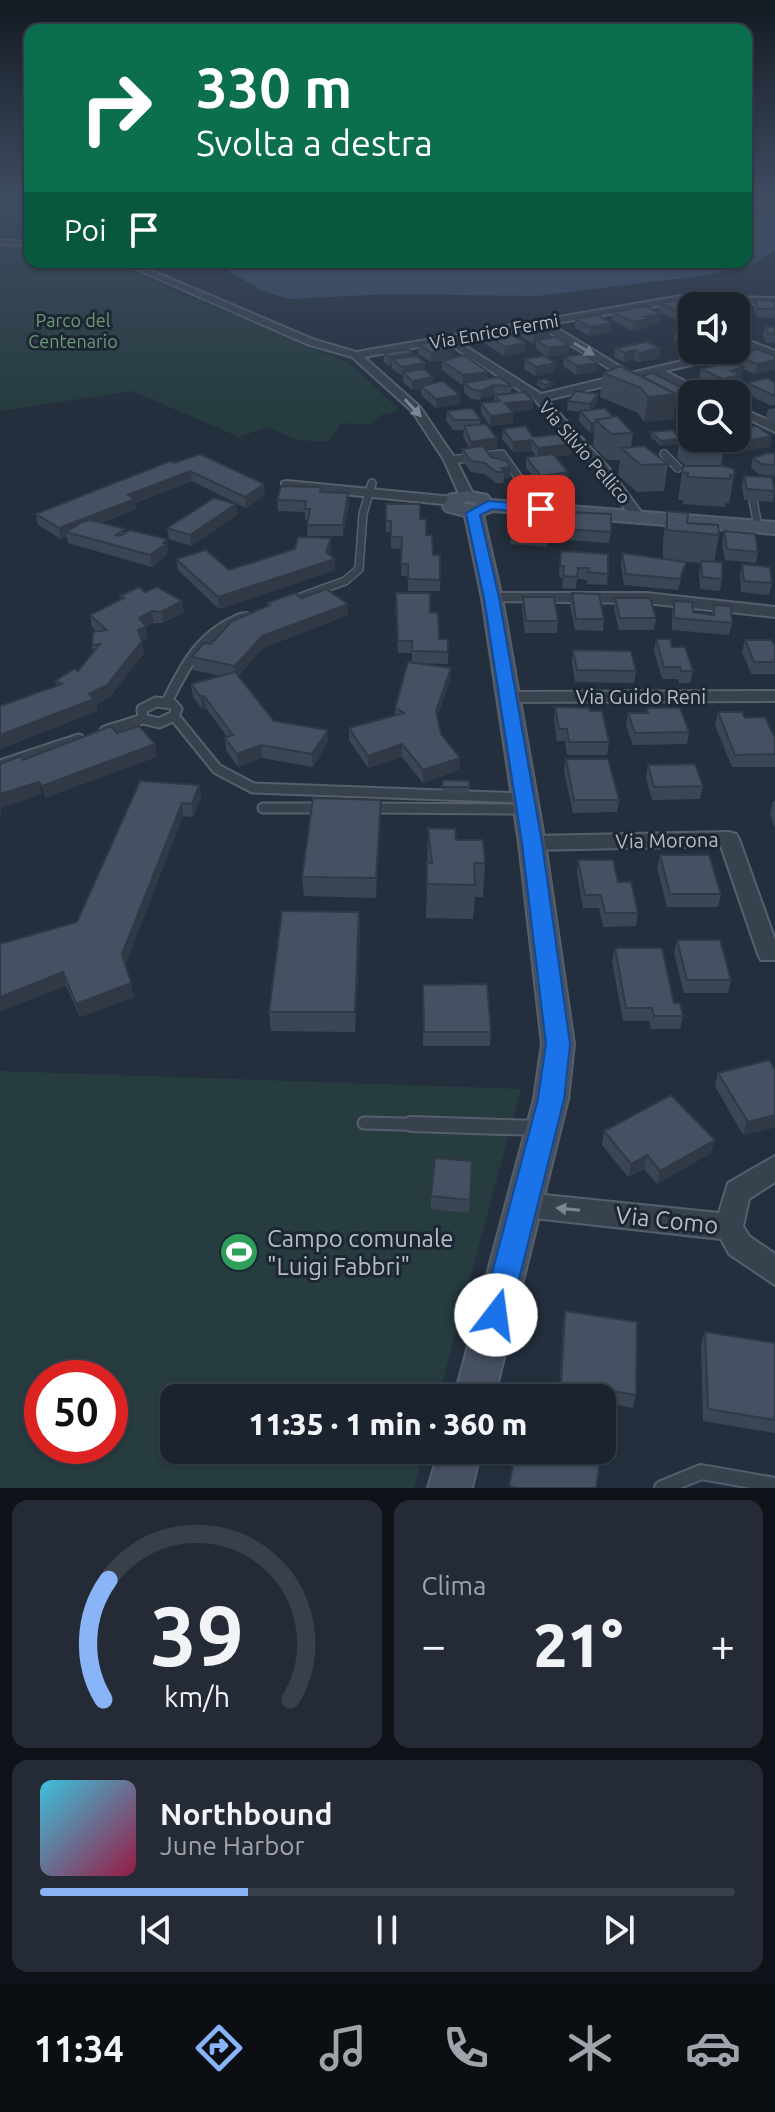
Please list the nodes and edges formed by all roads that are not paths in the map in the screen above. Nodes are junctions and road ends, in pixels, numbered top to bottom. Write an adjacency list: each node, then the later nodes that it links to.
1 (144, 270): 9 (street)
2 (678, 299): 5 (street, Via Enrico Fermi)
3 (775, 301): 4 (street, Via Enrico Fermi)
4 (750, 302)
5 (539, 322): 6 (street, Via Enrico Fermi); 12 (street, one-way to 12)
6 (448, 339): 9 (street, Via Enrico Fermi); 14 (street, Via Silvio Pellico)
7 (750, 348): 8 (street)
8 (775, 354)
9 (356, 355): 18 (street, one-way to 18)
10 (685, 364): 11 (street)
11 (656, 371): 12 (street); 13 (street)
12 (629, 376): 14 (street)
13 (678, 382)
14 (539, 398): 27 (street, Via Silvio Pellico)
15 (750, 416): 16 (street)
16 (775, 428)
17 (664, 454): 19 (lane)
18 (450, 460): 25 (street); 26 (lane)
19 (670, 461): 20 (lane); 21 (lane)
20 (657, 462)
21 (678, 468)
22 (287, 485): 23 (street)
23 (369, 488): 25 (street); 30 (lane)
24 (753, 500): 28 (lane)
25 (470, 504): 26 (main road); 29 (main road)
26 (541, 509): 27 (main road)
27 (637, 516): 28 (main road)
28 (766, 527)
29 (492, 598): 31 (street); 34 (main road)
30 (277, 605)
31 (775, 612)
32 (249, 615): 35 (lane)
33 (775, 696): 34 (street, Via Guido Reni)
34 (507, 697): 41 (main road)
35 (167, 702): 36 (lane); 37 (lane)
36 (174, 716): 37 (lane); 41 (lane)
37 (143, 719): 38 (lane)
38 (100, 733)
39 (86, 737): 40 (lane)
40 (0, 765)
41 (525, 804): 44 (lane); 45 (main road)
42 (263, 808): 43 (lane)
43 (339, 808)
44 (354, 808)
45 (532, 843): 46 (street, Via Morona); 48 (main road)
46 (769, 954)
47 (364, 1123): 48 (lane)
48 (544, 1128): 50 (main road)
49 (775, 1168): 51 (street, Via Como)
50 (525, 1205): 51 (street, Via Como, one-way to 50); 53 (main road)
51 (729, 1227): 52 (street)
52 (775, 1271)
53 (478, 1384)
54 (456, 1464): 56 (main road)
55 (775, 1485): 57 (lane)
56 (450, 1488)
57 (662, 1488)

